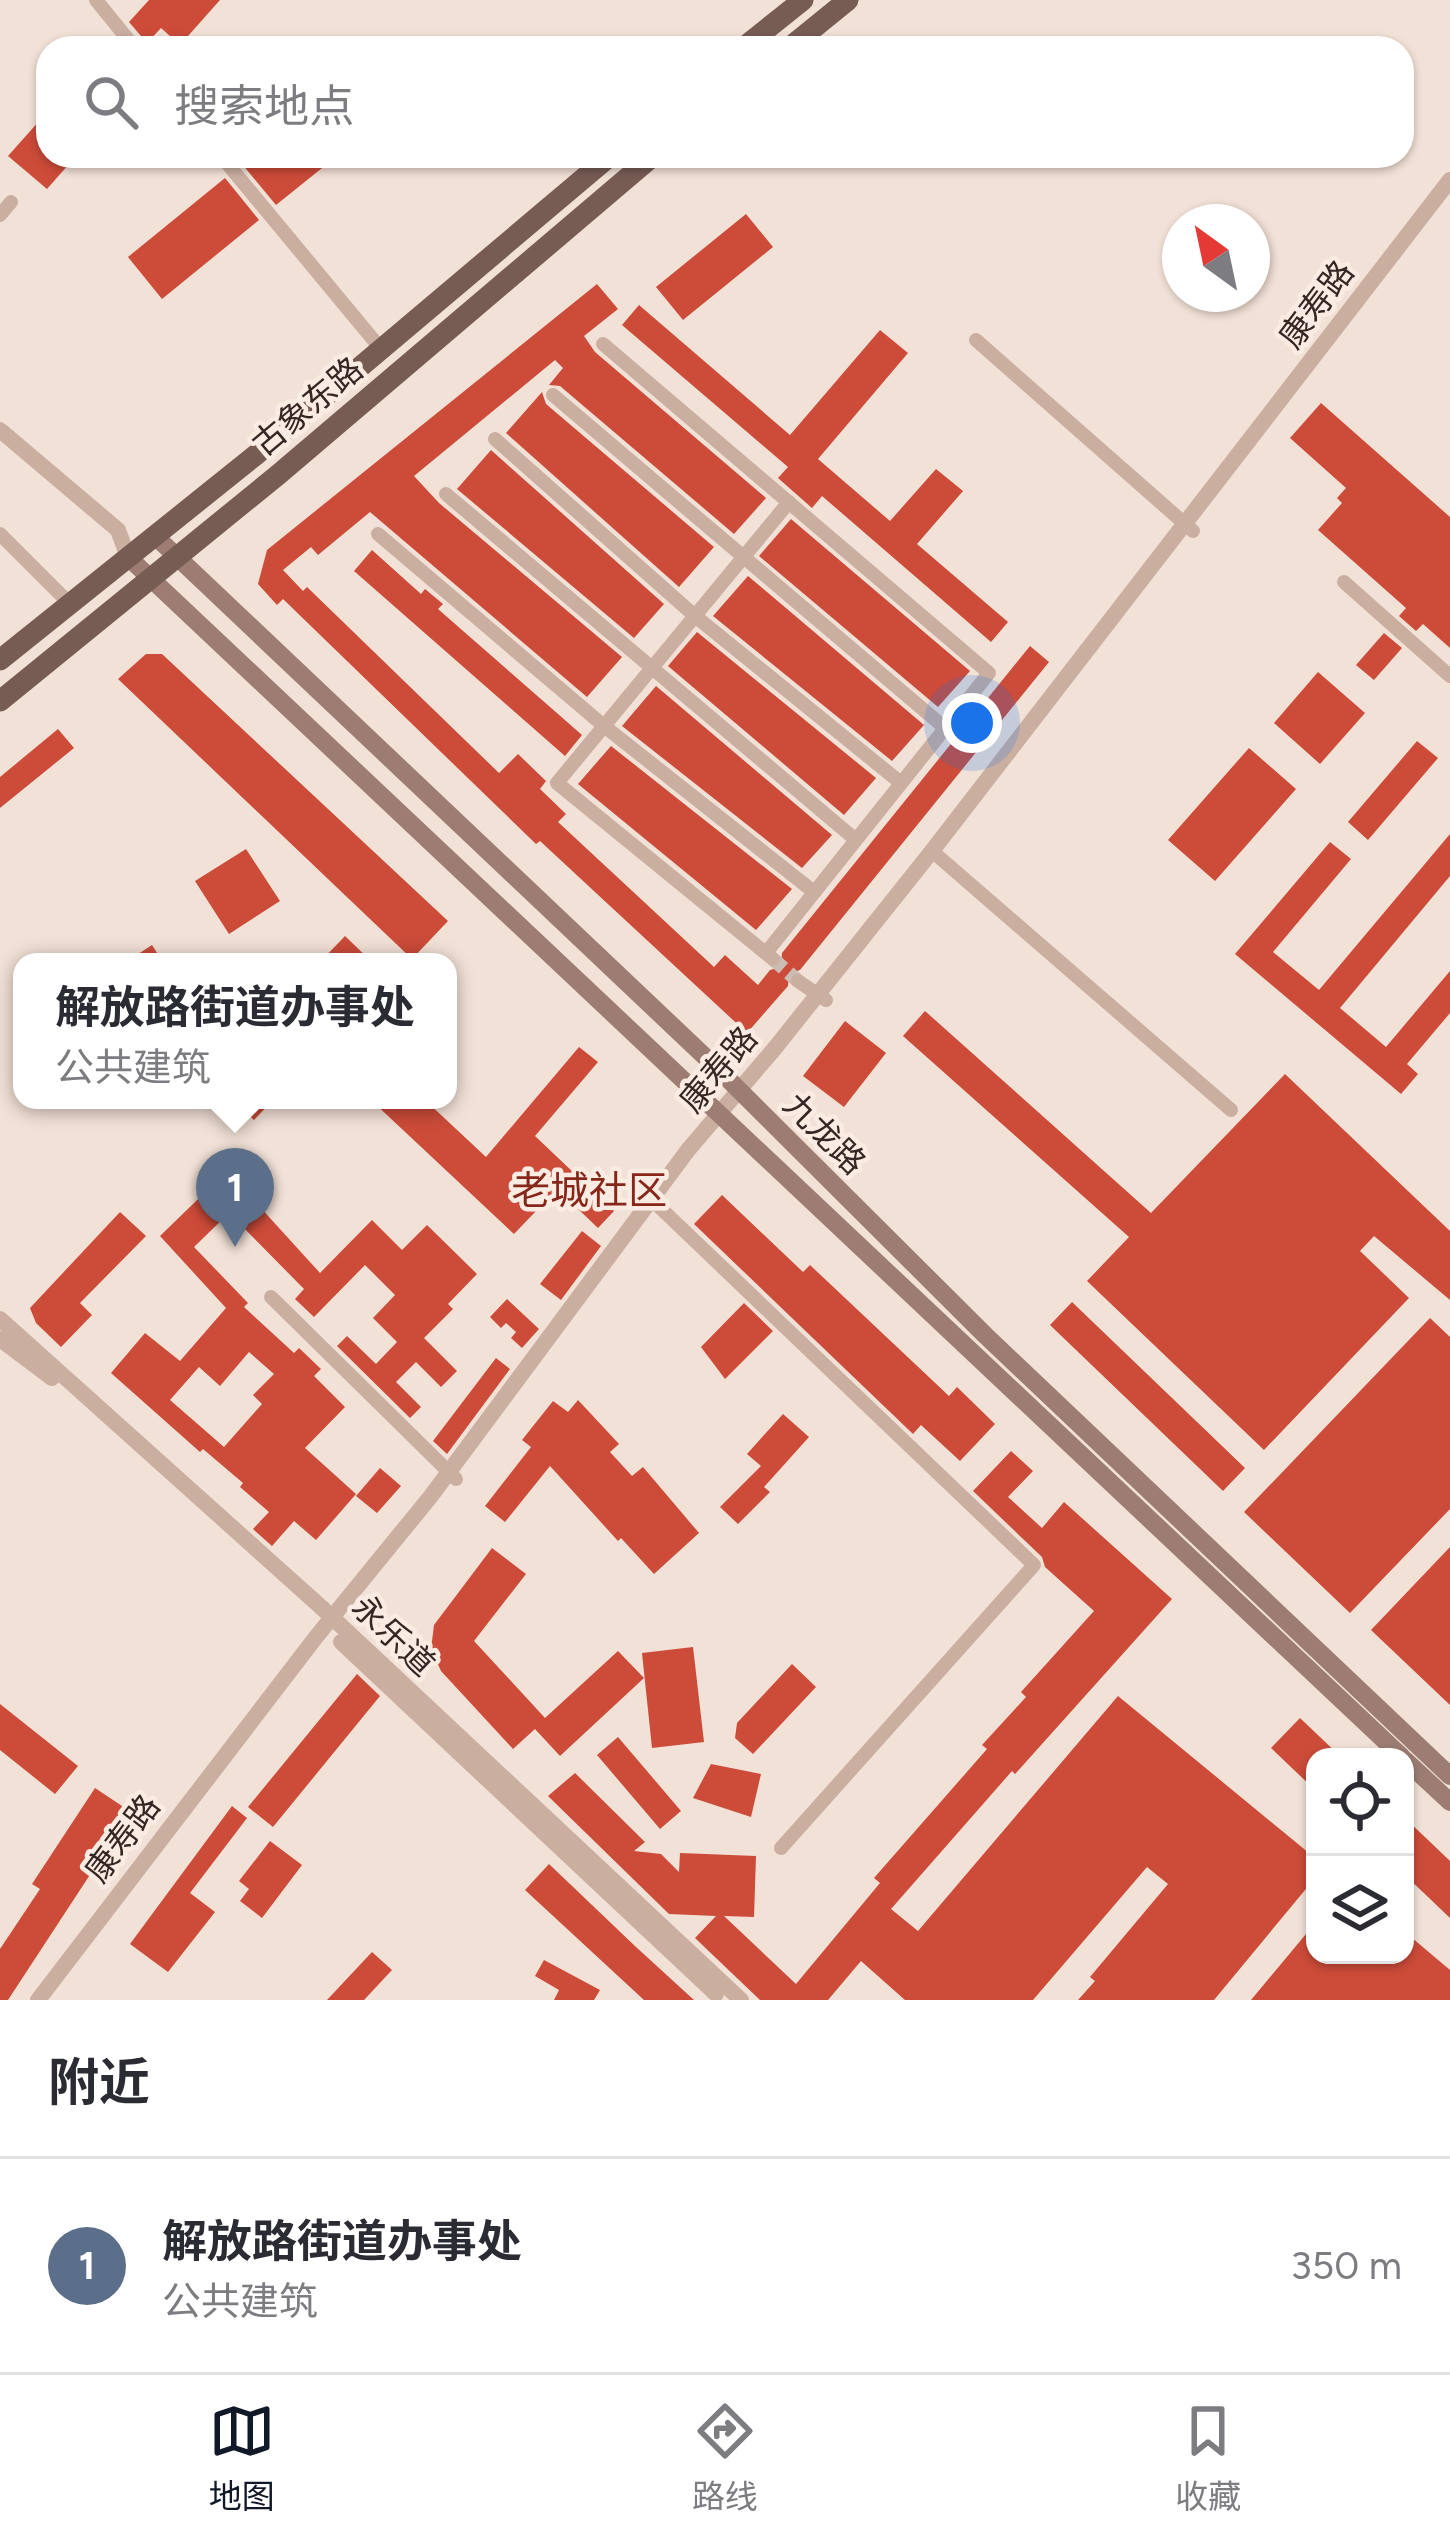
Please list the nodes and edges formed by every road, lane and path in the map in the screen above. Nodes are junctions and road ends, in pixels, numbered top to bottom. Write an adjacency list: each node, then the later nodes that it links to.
1 (96, 0): 4 (street)
2 (802, 0): 5 (main road)
3 (848, 0): 6 (main road)
4 (125, 36)
5 (758, 36)
6 (804, 36)
7 (231, 168): 16 (street)
8 (596, 168): 16 (main road, 古象东路)
9 (639, 168): 27 (main road, 古象东路)
10 (1450, 180): 22 (street, 康寿路)
11 (1450, 196): 22 (street, 康寿路)
12 (11, 202): 13 (street)
13 (0, 215)
14 (976, 340): 22 (street)
15 (603, 344): 21 (street)
16 (381, 349): 25 (main road, 古象东路)
17 (553, 395): 28 (street)
18 (0, 430): 26 (street)
19 (495, 439): 32 (street)
20 (446, 494): 34 (street)
21 (789, 502): 28 (street); 38 (street)
22 (1189, 527): 41 (street, 康寿路)
23 (0, 534): 31 (street)
24 (378, 534): 37 (street)
25 (154, 536): 26 (main road, 古象东路); 27 (main road, 九龙路)
26 (128, 557): 29 (main road, 九龙路); 31 (main road, 古象东路)
27 (177, 557): 29 (main road, 古象东路); 45 (main road, 九龙路)
28 (744, 557): 32 (street); 38 (street)
29 (151, 578): 36 (main road, 古象东路); 47 (main road, 九龙路)
30 (1344, 582): 35 (street)
31 (70, 604): 33 (main road, 古象东路)
32 (695, 616): 34 (street); 39 (street)
33 (0, 660)
34 (652, 668): 37 (street); 40 (street)
35 (1450, 676)
36 (0, 701)
37 (604, 726): 42 (street); 42 (street)
38 (945, 728): 39 (street)
39 (901, 783): 40 (street)
40 (856, 840): 42 (street)
41 (935, 854): 44 (street, 康寿路); 46 (street)
42 (814, 892)
43 (798, 981): 44 (street)
44 (822, 998): 45 (street, 康寿路)
45 (743, 1094): 47 (street, 康寿路); 56 (main road, 九龙路)
46 (1231, 1110)
47 (724, 1116): 48 (street, 康寿路); 54 (main road, 九龙路)
48 (655, 1203): 52 (street, 康寿路); 58 (street)
49 (271, 1297): 52 (street)
50 (0, 1319): 53 (street, 永乐道)
51 (0, 1339): 53 (street, 永乐道)
52 (452, 1476): 53 (street, 康寿路)
53 (332, 1625): 59 (street, 康寿路); 60 (street, 康寿路); 61 (street, 永乐道); 62 (street, 永乐道)
54 (1393, 1748)
55 (1414, 1768): 57 (main road, 九龙路)
56 (1450, 1776)
57 (1450, 1802)
58 (781, 1848)
59 (38, 2000)
60 (50, 2000)
61 (723, 2000)
62 (740, 2000)

